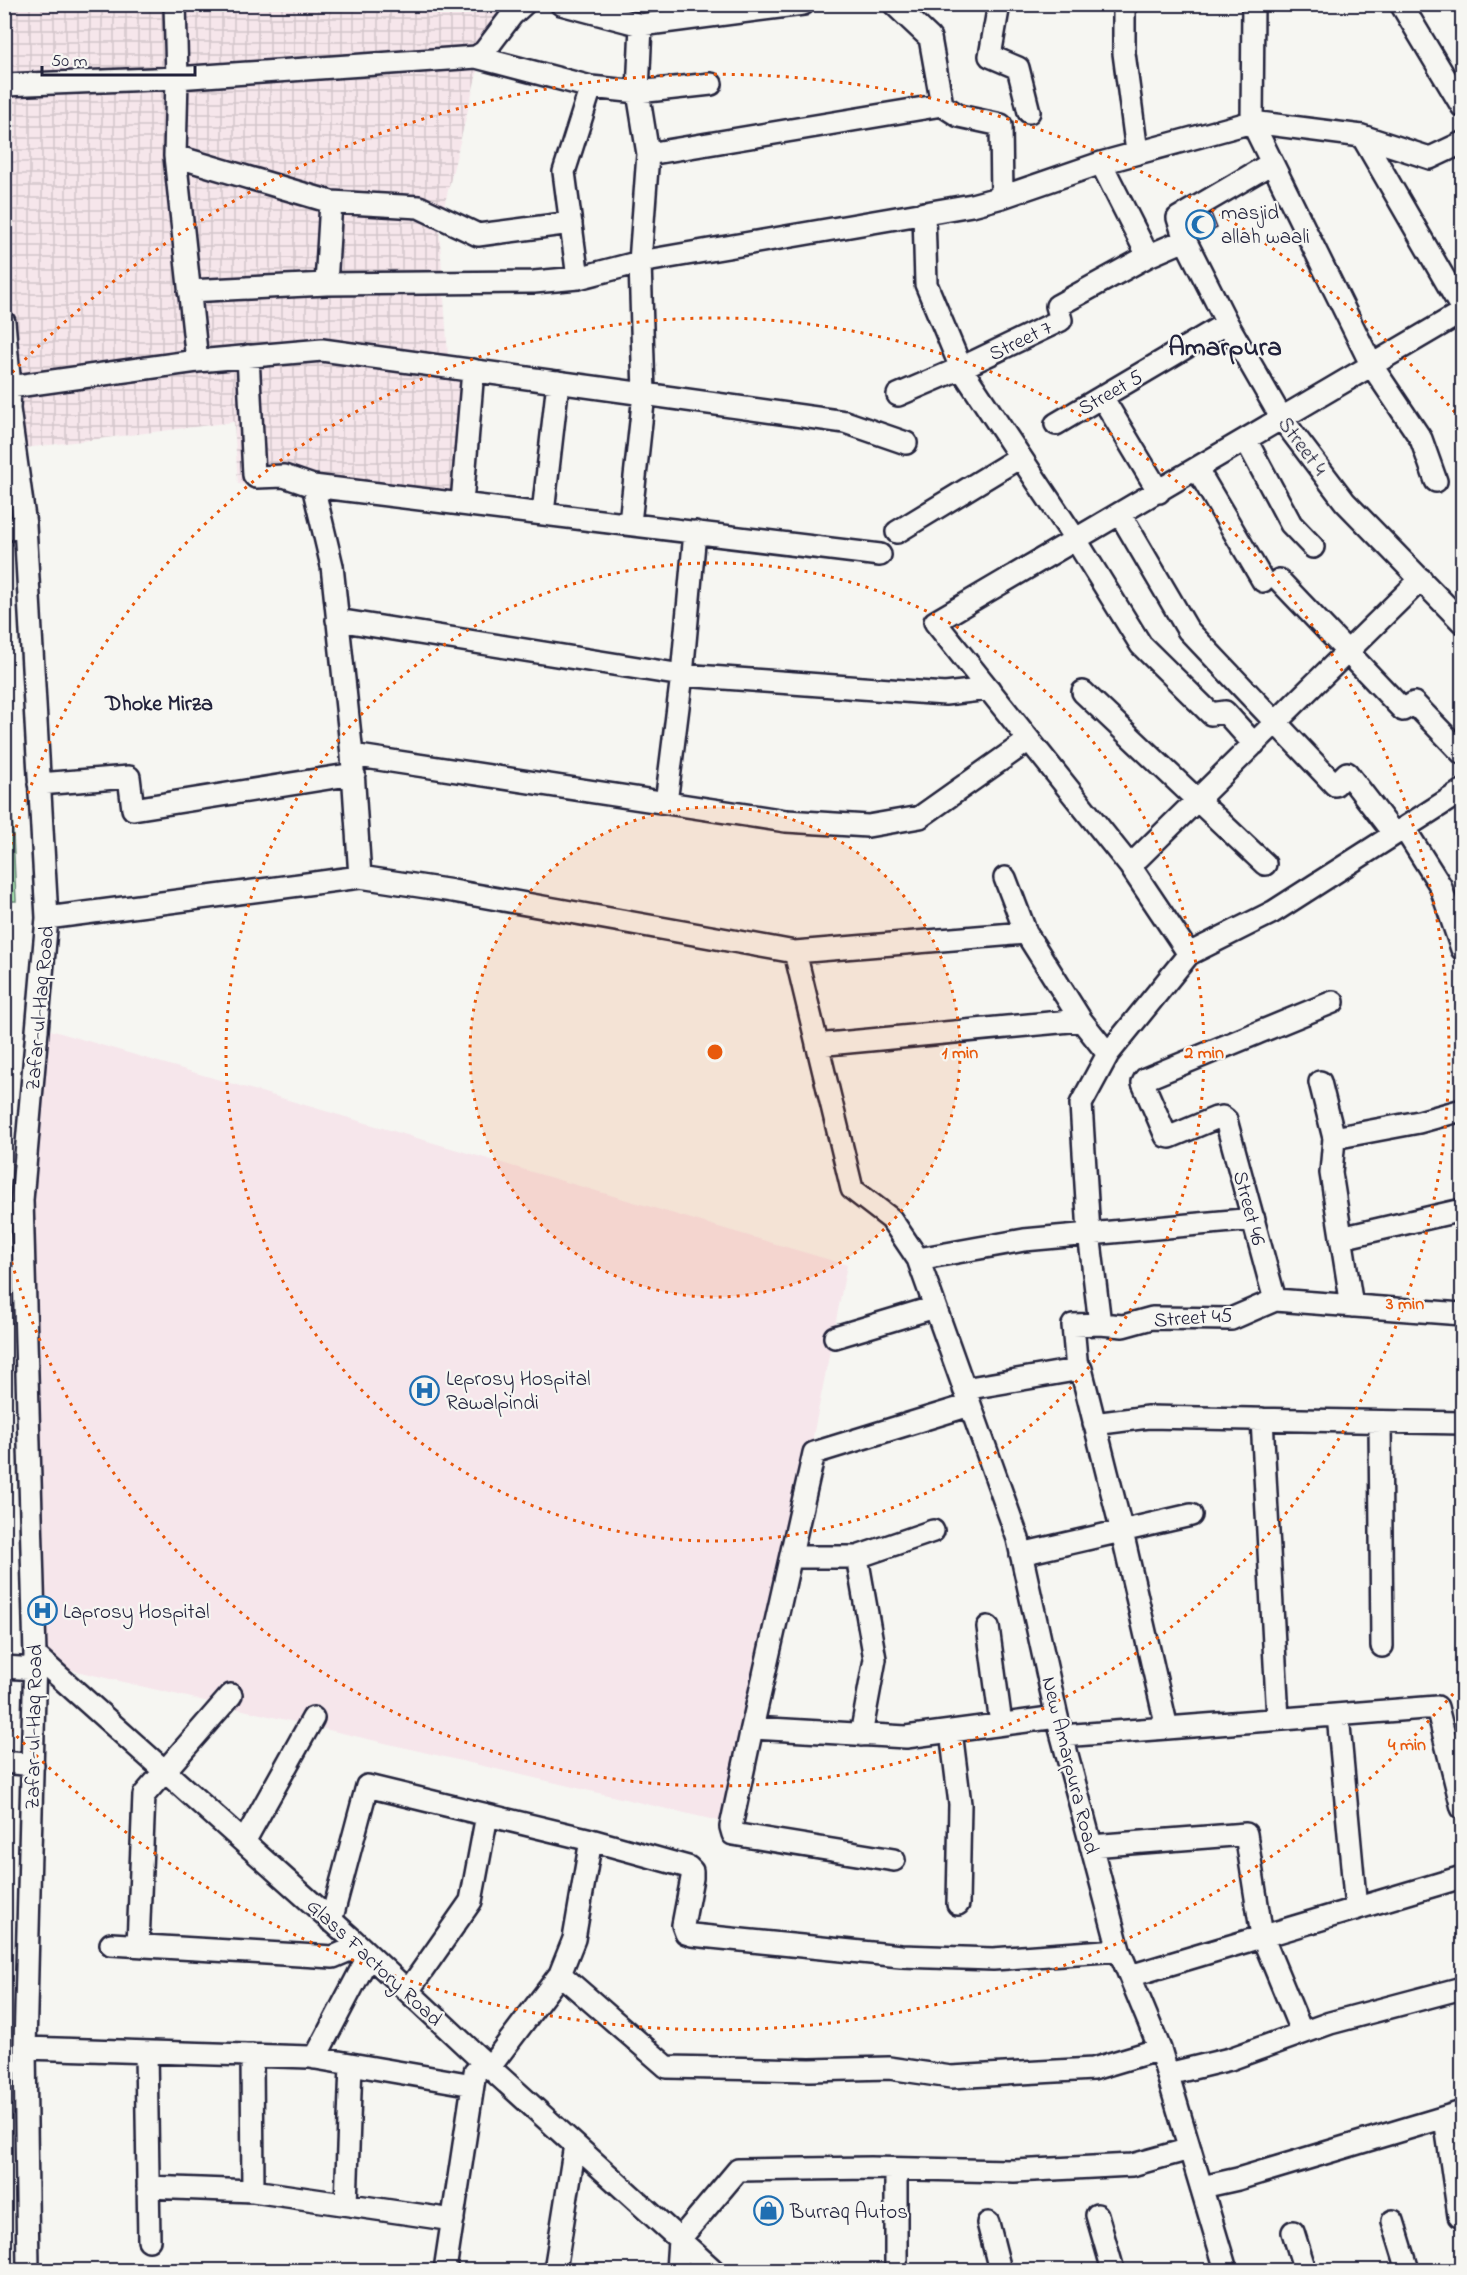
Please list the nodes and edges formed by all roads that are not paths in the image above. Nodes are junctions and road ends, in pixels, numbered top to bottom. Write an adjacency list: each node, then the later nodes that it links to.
1 (175, 4): 12 (street)
2 (524, 4): 11 (street)
3 (561, 4): 10 (street)
4 (803, 4): 10 (street)
5 (894, 4): 17 (street)
6 (999, 4): 19 (street)
7 (1124, 4): 23 (street)
8 (1253, 4): 20 (street)
9 (1401, 4): 18 (street)
10 (641, 25): 16 (street)
11 (476, 57): 12 (street); 15 (street)
12 (177, 78): 14 (street); 25 (street)
13 (711, 84): 16 (street)
14 (4, 85)
15 (591, 87): 16 (street); 31 (street)
16 (638, 92): 24 (street)
17 (942, 105): 24 (street); 28 (street)
18 (1462, 106)
19 (1029, 112)
20 (1252, 122): 21 (street); 23 (street); 27 (street)
21 (1362, 136): 22 (street); 38 (street)
22 (1462, 143)
23 (1137, 152): 26 (street)
24 (648, 154): 34 (street)
25 (175, 156): 29 (street); 37 (street)
26 (1101, 163): 28 (street); 33 (street)
27 (1272, 163): 32 (street); 43 (street)
28 (1002, 197): 30 (street)
29 (331, 202): 31 (street); 36 (street)
30 (924, 213): 34 (street); 44 (street)
31 (570, 223): 35 (street)
32 (1185, 240): 33 (street, Street 7); 40 (street, Street 4)
33 (1148, 256): 44 (street, Street 7)
34 (640, 262): 35 (street); 48 (street)
35 (578, 278): 36 (street)
36 (326, 284): 37 (street)
37 (189, 291): 42 (street)
38 (1462, 310): 43 (street)
39 (4, 322): 47 (street, Zafar-ul-Haq Road)
40 (1227, 323): 50 (street, Street 5); 52 (street, Street 4)
41 (248, 356): 42 (street); 45 (street); 59 (street)
42 (197, 361): 47 (street)
43 (1372, 366): 52 (street); 58 (street)
44 (961, 368): 49 (street, Street 7); 56 (street)
45 (473, 370): 46 (street); 61 (street)
46 (558, 382): 48 (street); 62 (street)
47 (10, 387): 51 (street, Zafar-ul-Haq Road)
48 (644, 394): 55 (street); 64 (street)
49 (898, 395)
50 (1102, 397): 53 (street, Street 5); 60 (street)
51 (7, 409): 65 (street, Zafar-ul-Haq Road)
52 (1282, 419): 54 (street); 71 (street, Street 4)
53 (1056, 424)
54 (1246, 441): 57 (street); 69 (street)
55 (906, 443)
56 (1020, 457): 67 (street); 68 (street)
57 (1197, 469): 60 (street); 74 (street)
58 (1436, 481)
59 (313, 486): 61 (street); 72 (street)
60 (1159, 492): 63 (street)
61 (462, 503): 62 (street)
62 (543, 513): 64 (street)
63 (1120, 514): 68 (street); 78 (street)
64 (630, 524): 66 (street)
65 (15, 528): 83 (street, Zafar-ul-Haq Road)
66 (695, 532): 70 (street); 75 (street)
67 (897, 532)
68 (1076, 540): 76 (street); 80 (street)
69 (1313, 547)
70 (880, 555)
71 (1421, 579): 73 (street, Street 4); 74 (street)
72 (338, 620): 75 (street); 82 (street)
73 (1462, 622)
74 (1347, 652): 78 (street); 81 (street)
75 (682, 675): 76 (street); 86 (street)
76 (989, 689): 79 (street)
77 (1083, 692): 85 (street)
78 (1275, 723): 80 (street); 87 (street)
79 (1029, 740): 86 (street); 89 (street)
80 (1254, 744): 85 (street)
81 (1462, 753)
82 (353, 765): 83 (street); 86 (street); 90 (street)
83 (39, 784): 92 (street, Zafar-ul-Haq Road)
84 (1462, 791): 87 (street)
85 (1197, 800): 88 (street); 89 (street)
86 (666, 803)
87 (1399, 831): 94 (street); 96 (street)
88 (1265, 864)
89 (1130, 866): 96 (street)
90 (360, 876): 92 (street); 95 (street)
91 (1005, 878): 93 (street)
92 (47, 918): 109 (street, Zafar-ul-Haq Road)
93 (1026, 933): 95 (street); 98 (street)
94 (1462, 949)
95 (795, 952): 99 (street, New Amarpura Road)
96 (1189, 954): 100 (street)
97 (1333, 1002): 105 (street, Street 46)
98 (1081, 1020): 99 (street); 100 (street)
99 (817, 1045): 108 (street, New Amarpura Road)
100 (1108, 1054): 106 (street)
101 (1320, 1082): 103 (street)
102 (1462, 1110): 103 (street)
103 (1334, 1138): 107 (street)
104 (1462, 1210): 107 (street)
105 (1254, 1219): 106 (street); 110 (street, Street 46)
106 (1089, 1233): 108 (street); 114 (street)
107 (1341, 1238): 111 (street)
108 (918, 1259): 112 (street, New Amarpura Road)
109 (15, 1297): 130 (street, Zafar-ul-Haq Road)
110 (1275, 1300): 111 (street, Street 45); 114 (street, Street 45)
111 (1353, 1306): 113 (street, Street 45)
112 (935, 1307): 115 (street); 117 (street, New Amarpura Road)
113 (1462, 1314)
114 (1100, 1324): 116 (street, Street 45)
115 (835, 1338)
116 (1077, 1370): 117 (street); 121 (street)
117 (967, 1397): 125 (street, New Amarpura Road); 126 (street)
118 (1262, 1419): 119 (street); 121 (street); 135 (street)
119 (1380, 1422): 120 (street); 129 (street)
120 (1462, 1423)
121 (1094, 1424): 124 (street)
122 (1191, 1515): 124 (street)
123 (933, 1531): 127 (street)
124 (1122, 1532): 125 (street); 139 (street)
125 (1021, 1554): 137 (street, New Amarpura Road)
126 (791, 1557): 127 (street); 138 (street)
127 (857, 1557): 141 (street)
128 (988, 1628): 136 (street)
129 (1382, 1646)
130 (35, 1662): 131 (street); 143 (street, Zafar-ul-Haq Road); 144 (street, Glass Factory Road)
131 (4, 1667)
132 (231, 1695): 144 (street)
133 (1338, 1714): 135 (street); 145 (street); 153 (street)
134 (313, 1719): 148 (street)
135 (1278, 1719): 139 (street)
136 (1001, 1724): 137 (street); 140 (street)
137 (1060, 1726): 139 (street); 149 (street, New Amarpura Road)
138 (752, 1728): 141 (street); 150 (street)
139 (1167, 1728)
140 (951, 1731): 141 (street); 152 (street)
141 (861, 1735)
142 (4, 1762): 143 (street)
143 (33, 1765): 165 (street, Zafar-ul-Haq Road)
144 (166, 1772): 148 (street, Glass Factory Road); 157 (street)
145 (1462, 1808)
146 (487, 1815): 147 (street); 154 (street); 163 (street)
147 (591, 1840): 158 (street); 160 (street)
148 (244, 1842): 154 (street, Glass Factory Road)
149 (1091, 1846): 155 (street); 158 (street, New Amarpura Road)
150 (894, 1860)
151 (1462, 1877): 153 (street)
152 (958, 1904)
153 (1356, 1909): 155 (street)
154 (332, 1921): 159 (street, Glass Factory Road)
155 (1262, 1936): 161 (street); 164 (street)
156 (111, 1944): 157 (street)
157 (138, 1945): 159 (street)
158 (1119, 1950): 161 (street, New Amarpura Road)
159 (364, 1951): 163 (street, Glass Factory Road); 169 (street)
160 (560, 1974): 166 (street); 170 (street)
161 (1130, 1976): 166 (street, New Amarpura Road)
162 (1462, 1988): 164 (street)
163 (408, 1991): 170 (street, Glass Factory Road)
164 (1302, 2033): 172 (street)
165 (26, 2048): 167 (street); 190 (street, Zafar-ul-Haq Road)
166 (1160, 2049): 172 (street, New Amarpura Road)
167 (146, 2052): 168 (street); 178 (street)
168 (252, 2055): 169 (street); 180 (street)
169 (315, 2058): 171 (street)
170 (483, 2062): 173 (street); 175 (street, Glass Factory Road)
171 (351, 2064): 173 (street); 181 (street)
172 (1168, 2074): 176 (street, New Amarpura Road)
173 (473, 2085): 184 (street)
174 (1454, 2115): 179 (street); 183 (street)
175 (575, 2145): 189 (street, Glass Factory Road); 192 (street)
176 (1190, 2149): 177 (street); 179 (street, New Amarpura Road)
177 (896, 2169): 189 (street); 195 (street)
178 (148, 2187): 180 (street); 188 (street)
179 (1202, 2187): 198 (street, New Amarpura Road)
180 (254, 2191): 181 (street)
181 (346, 2204): 184 (street)
182 (1097, 2215): 197 (street)
183 (1459, 2216)
184 (453, 2220): 191 (street)
185 (1393, 2221): 200 (street)
186 (988, 2223): 196 (street)
187 (1293, 2232): 199 (street)
188 (149, 2240)
189 (679, 2240): 193 (street); 194 (street, Glass Factory Road)
190 (28, 2271)
191 (446, 2271)
192 (555, 2271)
193 (677, 2271)
194 (713, 2271)
195 (896, 2271)
196 (1000, 2271)
197 (1113, 2271)
198 (1226, 2271)
199 (1305, 2271)
200 (1408, 2271)

